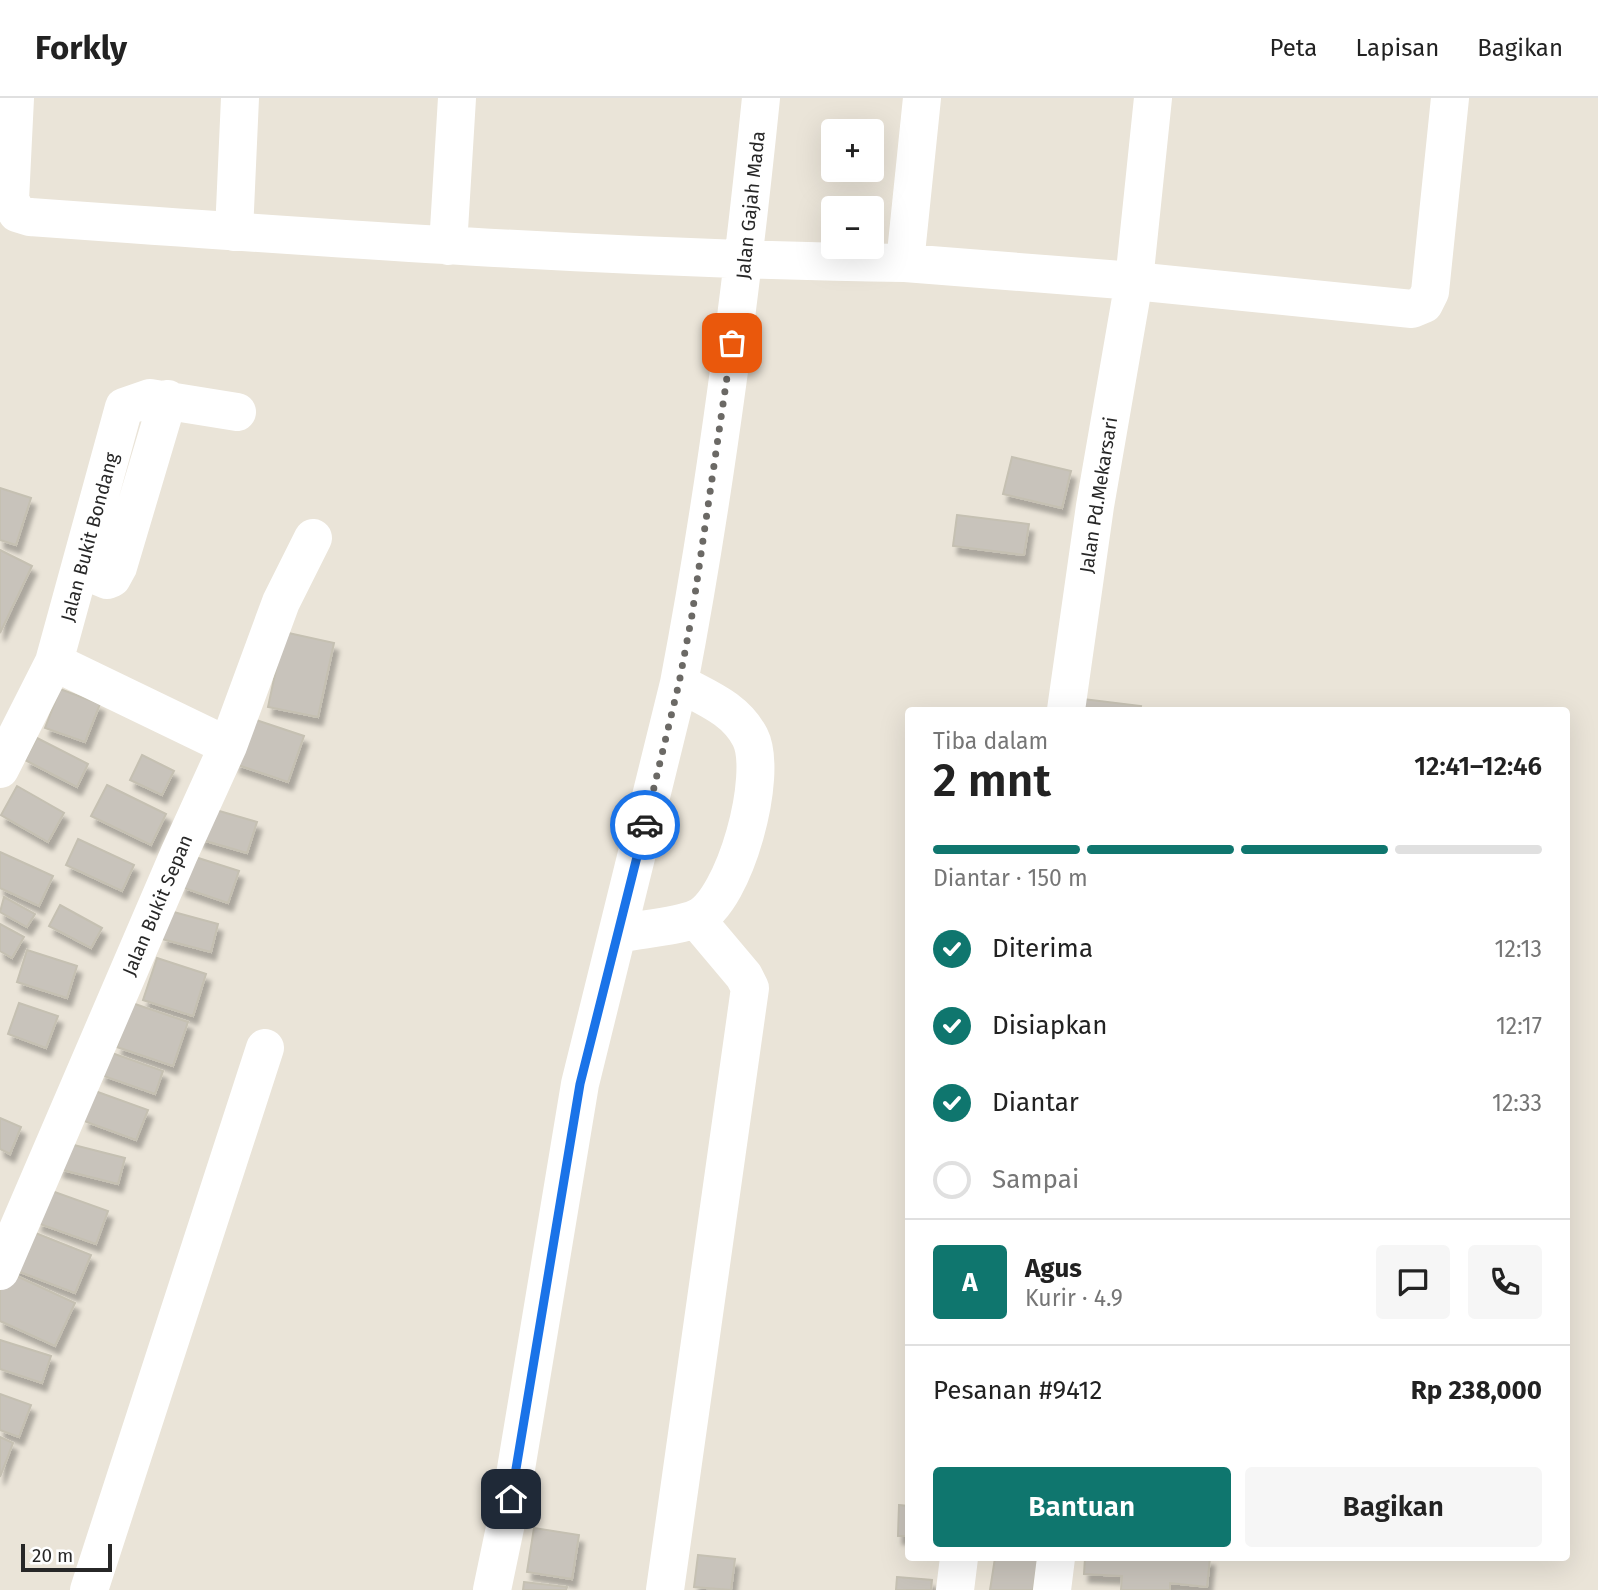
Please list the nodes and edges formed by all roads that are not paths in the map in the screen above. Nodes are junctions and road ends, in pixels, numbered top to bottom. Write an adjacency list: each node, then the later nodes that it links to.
1 (16, 98): 8 (street)
2 (240, 98): 8 (street)
3 (457, 98): 9 (street)
4 (761, 98): 10 (street, Jalan Gajah Mada)
5 (922, 98): 11 (street)
6 (1153, 98): 12 (street, Jalan Pd.Mekarsari)
7 (1450, 98): 12 (street)
8 (234, 232): 9 (street)
9 (448, 246): 10 (street)
10 (744, 261): 11 (street); 16 (street, Jalan Gajah Mada)
11 (905, 263): 12 (street)
12 (1134, 281): 17 (street, Jalan Pd.Mekarsari)
13 (237, 412): 15 (street, Jalan Bukit Bondang)
14 (313, 538): 18 (street, Jalan Bukit Sepan)
15 (54, 662): 18 (street); 19 (street, Jalan Bukit Bondang)
16 (679, 683): 20 (street); 21 (street, Jalan Gajah Mada)
17 (1066, 707)
18 (228, 746): 23 (street, Jalan Bukit Sepan)
19 (0, 769)
20 (696, 919): 21 (street); 28 (street)
21 (618, 933): 27 (street, Jalan Gajah Mada)
22 (265, 1048): 26 (street)
23 (0, 1271)
24 (958, 1561): 29 (street)
25 (1056, 1561): 30 (street)
26 (89, 1590)
27 (492, 1590)
28 (665, 1590)
29 (955, 1590)
30 (1052, 1590)

